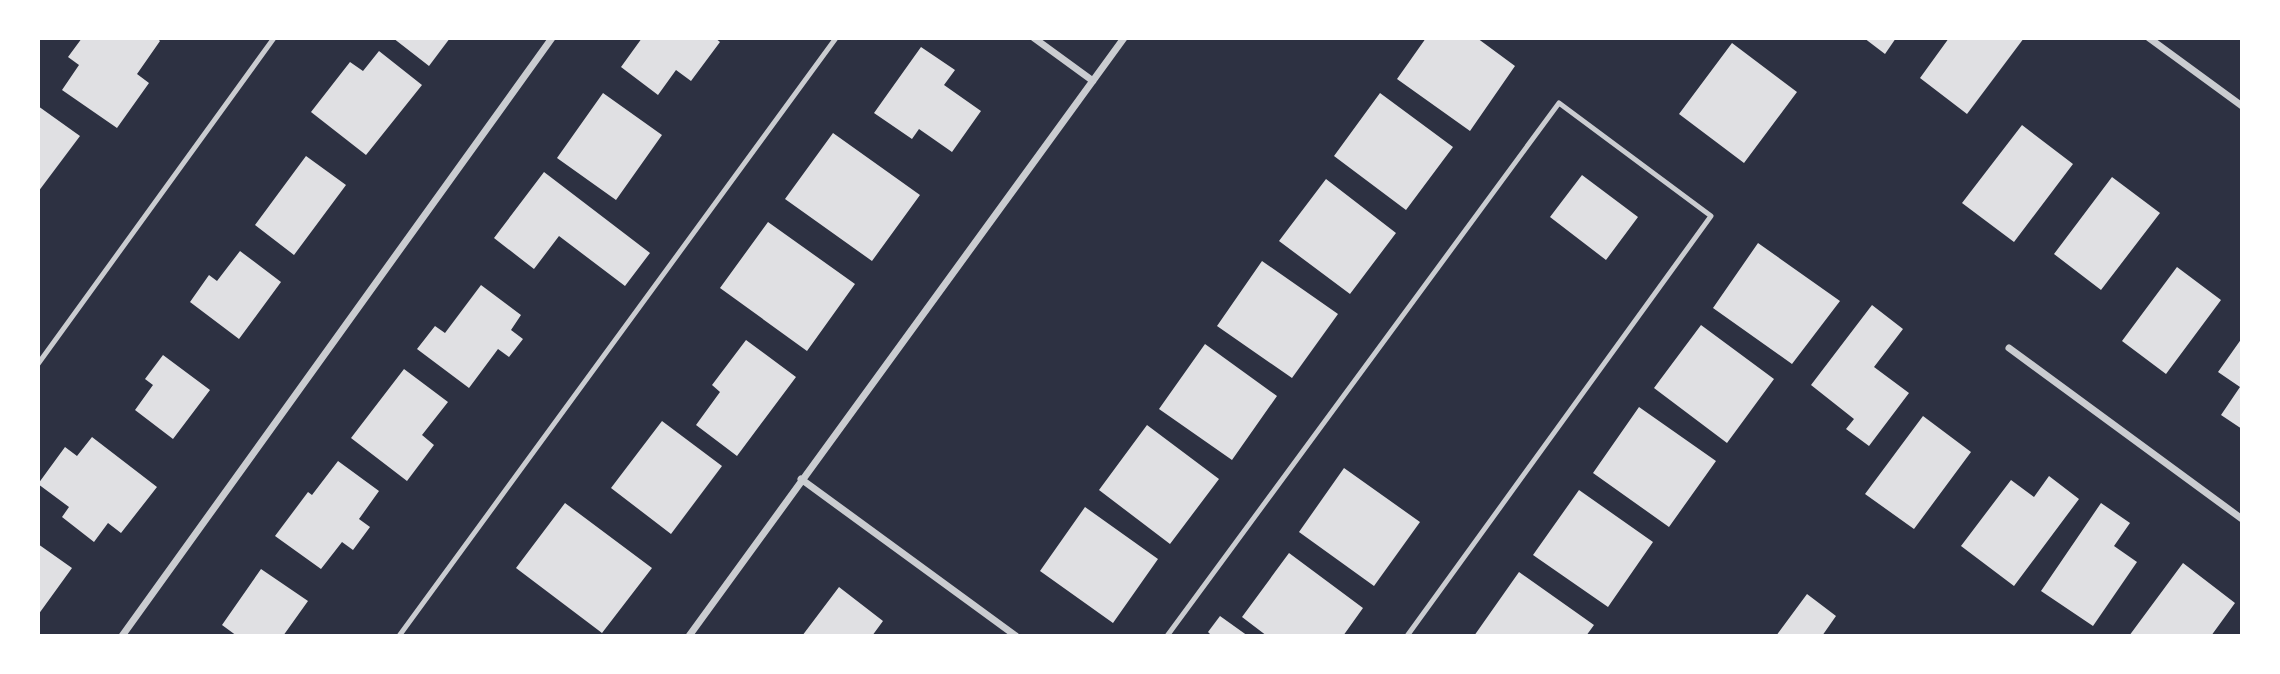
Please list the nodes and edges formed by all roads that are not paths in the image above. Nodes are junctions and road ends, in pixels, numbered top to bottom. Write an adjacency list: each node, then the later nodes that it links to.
1 (274, 38): 10 (lane)
2 (552, 38): 13 (street)
3 (836, 38): 14 (lane)
4 (1034, 38): 7 (street)
5 (1124, 38): 7 (street)
6 (2149, 38): 8 (street)
7 (1093, 80): 11 (street)
8 (2242, 106)
9 (2009, 348): 12 (street)
10 (38, 364)
11 (802, 479): 15 (street); 16 (street)
12 (2242, 519)
13 (122, 635)
14 (398, 635)
15 (689, 635)
16 (1016, 635)
17 (1167, 635): 18 (lane)
18 (1407, 635)

